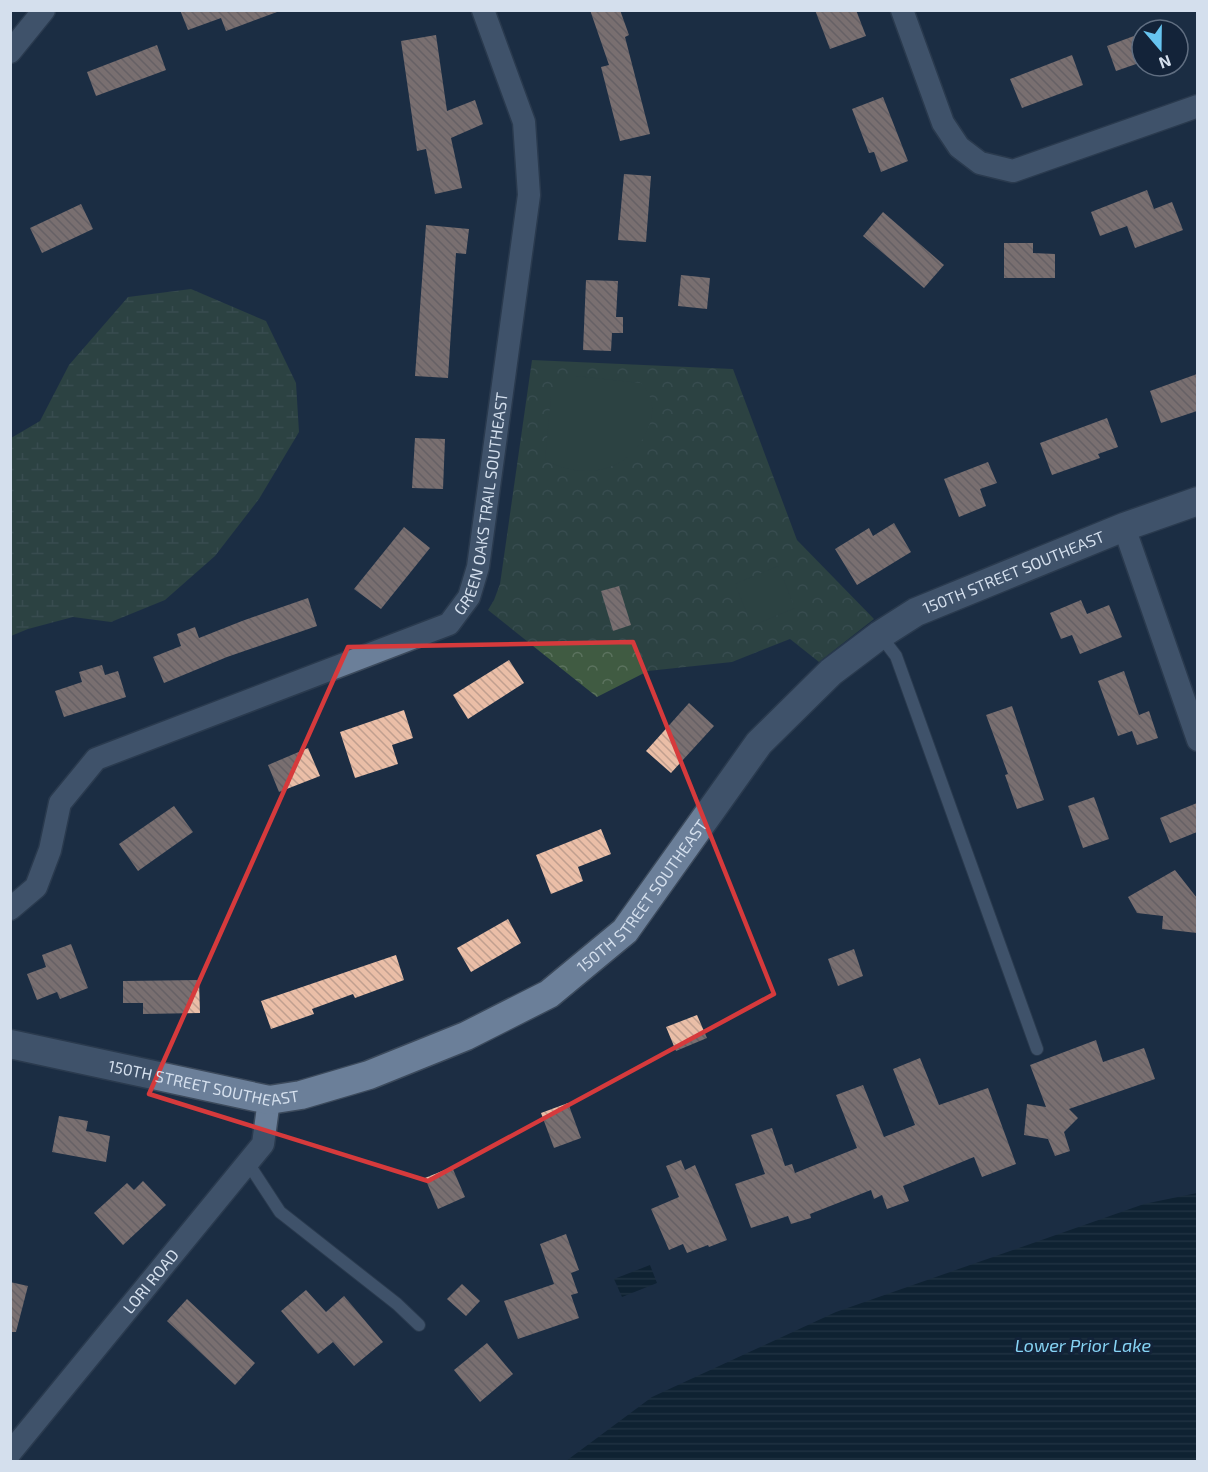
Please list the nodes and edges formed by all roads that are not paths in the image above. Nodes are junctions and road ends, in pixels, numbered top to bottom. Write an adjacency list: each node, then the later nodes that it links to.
1 (44, 10): 4 (street)
2 (483, 10): 10 (street, GREEN OAKS TRAIL SOUTHEAST)
3 (902, 10): 5 (street)
4 (10, 52)
5 (1197, 106)
6 (1197, 501): 7 (street, 150TH STREET SOUTHEAST)
7 (1124, 527): 8 (street, 150TH STREET SOUTHEAST); 9 (street)
8 (880, 634): 12 (lane); 13 (street, 150TH STREET SOUTHEAST)
9 (1197, 740)
10 (10, 909)
11 (10, 1044): 13 (street, 150TH STREET SOUTHEAST)
12 (1037, 1049)
13 (269, 1100): 14 (street, LORI ROAD)
14 (248, 1163): 15 (lane); 16 (street, LORI ROAD)
15 (419, 1325)
16 (10, 1453)

